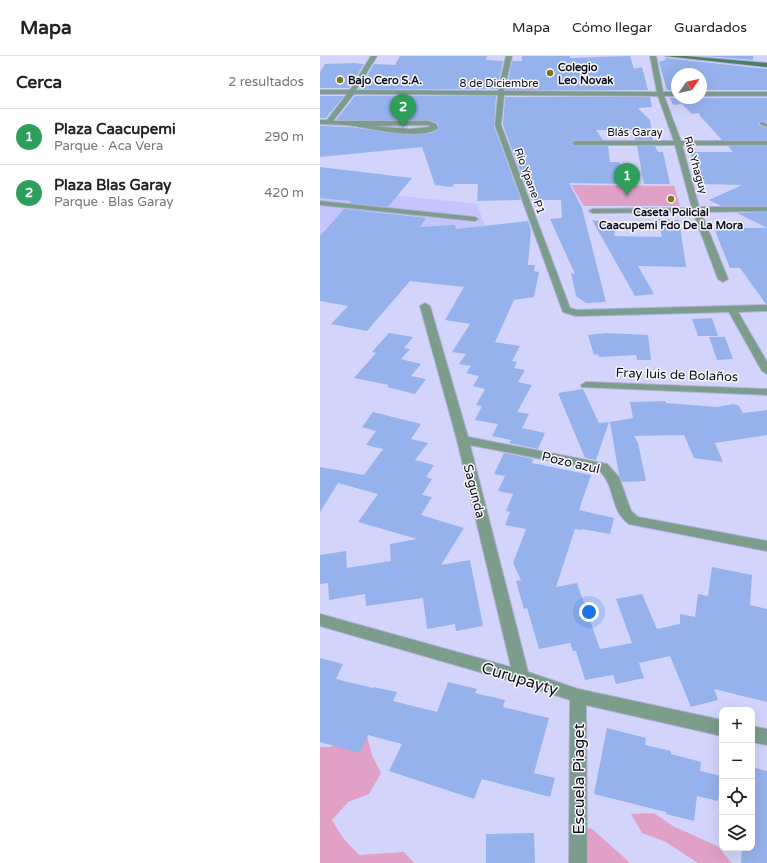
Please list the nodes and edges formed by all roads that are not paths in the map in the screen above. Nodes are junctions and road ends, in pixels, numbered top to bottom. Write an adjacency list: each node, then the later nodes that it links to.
1 (374, 56): 7 (street)
2 (509, 56): 8 (street, Río Ypane P1)
3 (653, 56): 9 (street, Río Yhaguy)
4 (668, 56): 5 (main road)
5 (767, 65)
6 (320, 92): 7 (street, 8 de Diciembre)
7 (352, 92): 8 (street, 8 de Diciembre); 14 (street)
8 (501, 93): 9 (street, 8 de Diciembre); 29 (street, Río Ypane P1)
9 (660, 94): 10 (street, 8 de Diciembre); 19 (street, Río Yhaguy)
10 (671, 94)
11 (707, 94): 12 (street)
12 (767, 94)
13 (320, 122): 14 (street)
14 (329, 122): 16 (street)
15 (762, 123): 17 (lane)
16 (353, 124): 16 (street)
17 (767, 126)
18 (575, 143): 19 (street, Blás Garay)
19 (678, 143): 20 (street, Blás Garay); 22 (street, Río Yhaguy)
20 (767, 143)
21 (320, 203): 25 (lane)
22 (696, 209): 23 (street); 24 (street); 26 (street, Río Yhaguy)
23 (767, 209)
24 (593, 211)
25 (475, 219)
26 (723, 279)
27 (424, 306): 33 (street, Sagunda)
28 (767, 308): 29 (street)
29 (732, 309): 30 (street)
30 (767, 370)
31 (586, 385): 32 (street, Fray luis de Bolaños)
32 (767, 392)
33 (463, 440): 34 (street, Pozo azul); 36 (street, Sagunda)
34 (767, 546)
35 (320, 620): 36 (street, Curupayty)
36 (521, 677): 37 (street, Curupayty)
37 (578, 696): 38 (street, Curupayty); 41 (street, Escuela Piaget)
38 (719, 727)
39 (755, 735): 40 (street)
40 (767, 738)
41 (578, 863)

